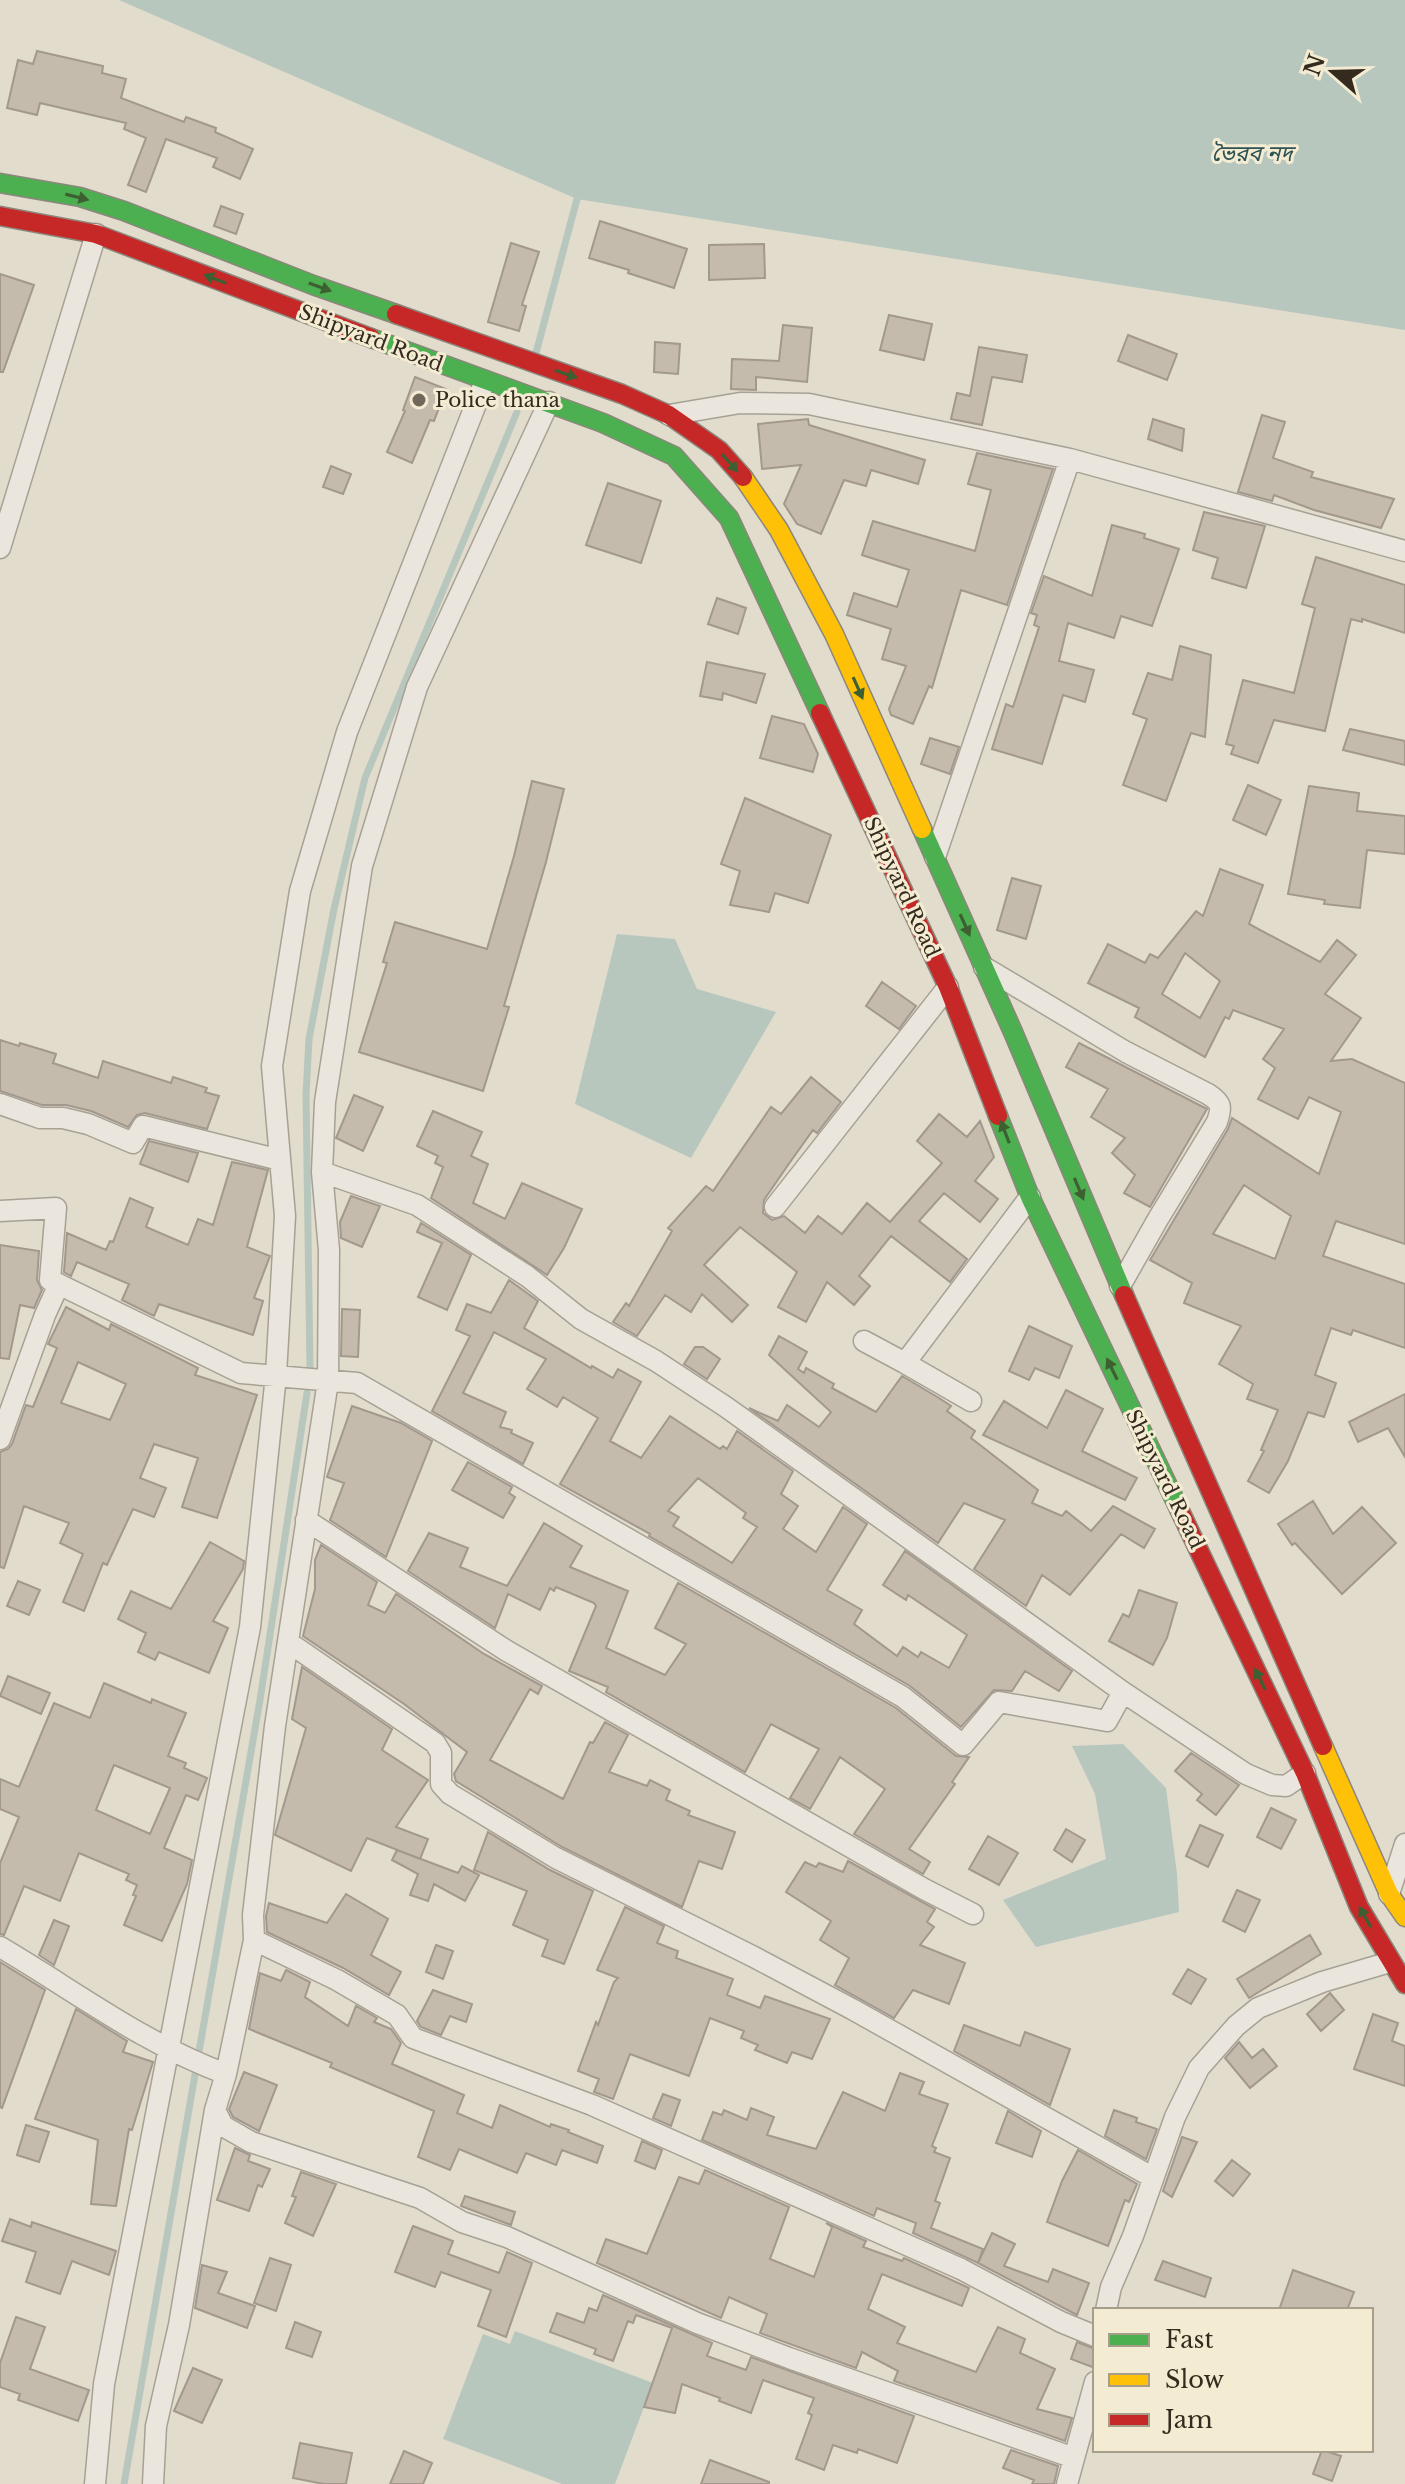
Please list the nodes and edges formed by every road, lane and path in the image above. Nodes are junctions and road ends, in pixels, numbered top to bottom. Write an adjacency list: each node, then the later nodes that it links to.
1 (0, 183): 6 (main road, one-way to 6)
2 (0, 216): 3 (main road, Shipyard Road)
3 (96, 234): 4 (main road, Shipyard Road, one-way to 3); 8 (street)
4 (485, 381): 5 (main road, Shipyard Road); 14 (street)
5 (549, 402): 12 (main road, Shipyard Road); 15 (street)
6 (669, 415): 7 (street); 10 (main road, one-way to 10)
7 (1070, 459): 9 (street); 10 (street)
8 (0, 548)
9 (1405, 551)
10 (935, 857): 11 (main road, one-way to 11)
11 (984, 967): 20 (main road, one-way to 20); 20 (street)
12 (948, 987): 16 (main road, Shipyard Road, one-way to 12); 17 (street)
13 (0, 1104): 14 (street)
14 (280, 1160): 23 (street)
15 (322, 1172): 24 (street); 29 (street)
16 (1030, 1197): 22 (street); 30 (main road, Shipyard Road, one-way to 16)
17 (775, 1207)
18 (0, 1211): 19 (street)
19 (59, 1284): 23 (street); 26 (street)
20 (1120, 1286): 32 (main road)
21 (864, 1341): 22 (street)
22 (905, 1363): 25 (street)
23 (276, 1375): 24 (street); 39 (street)
24 (328, 1381): 27 (street); 29 (street)
25 (971, 1401)
26 (0, 1439)
27 (306, 1520): 28 (street); 33 (street)
28 (288, 1642): 35 (street); 42 (street)
29 (1123, 1692): 30 (street)
30 (1305, 1773): 37 (main road, Shipyard Road, one-way to 30)
31 (1405, 1844): 32 (street)
32 (1389, 1894): 34 (main road)
33 (973, 1914)
34 (1405, 1917)
35 (254, 1940): 40 (street); 44 (street)
36 (0, 1947): 39 (street)
37 (1390, 1962): 38 (main road, Shipyard Road); 42 (street)
38 (1405, 1984)
39 (177, 2054): 40 (street); 47 (street)
40 (218, 2071): 41 (street)
41 (215, 2110): 46 (street); 48 (street)
42 (1152, 2177): 43 (street)
43 (1106, 2308)
44 (1093, 2335)
45 (1093, 2389): 46 (street)
46 (1074, 2458): 49 (street)
47 (95, 2484)
48 (153, 2484)
49 (1067, 2484)

